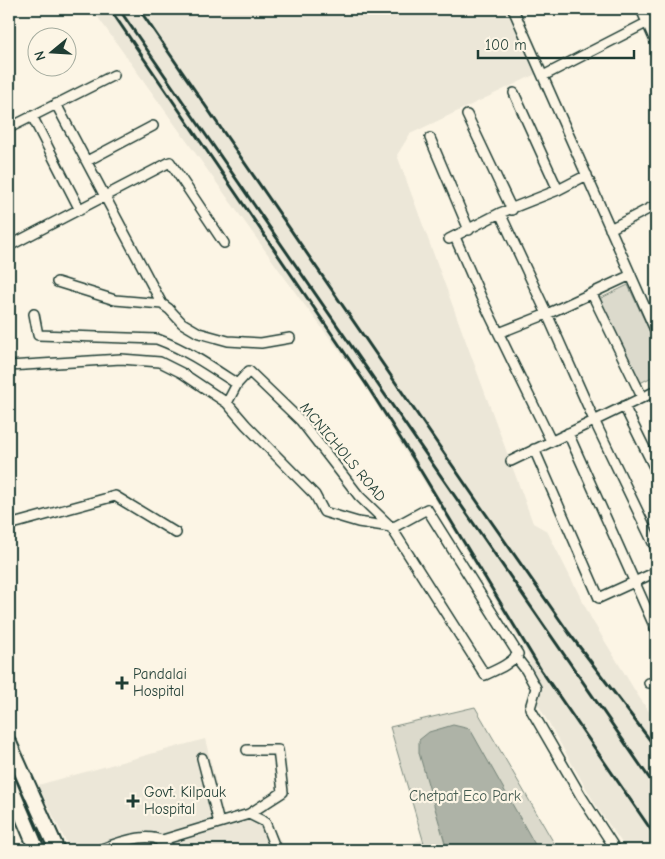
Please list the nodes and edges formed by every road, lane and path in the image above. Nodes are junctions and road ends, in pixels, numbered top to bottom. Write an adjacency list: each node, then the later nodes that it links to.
1 (513, 9): 6 (street)
2 (641, 9): 3 (street)
3 (652, 20): 4 (street); 6 (street)
4 (656, 43)
5 (114, 75): 8 (street)
6 (543, 76): 15 (street)
7 (514, 94): 16 (street)
8 (56, 104): 10 (street); 14 (street)
9 (468, 115): 20 (street)
10 (32, 116): 12 (street); 19 (street)
11 (153, 126): 14 (street)
12 (9, 128)
13 (430, 138): 23 (street)
14 (87, 161): 17 (street)
15 (587, 175): 16 (street); 22 (street)
16 (558, 190): 20 (street)
17 (105, 197): 19 (street); 24 (street); 29 (street)
18 (656, 205): 22 (street)
19 (80, 210): 25 (street)
20 (512, 210): 21 (street)
21 (500, 213): 23 (street); 31 (street)
22 (610, 229): 26 (street)
23 (469, 230): 33 (street)
24 (224, 243)
25 (9, 246)
26 (631, 275): 28 (street); 32 (street)
27 (57, 282): 29 (street)
28 (592, 294): 31 (street); 38 (street)
29 (162, 304): 34 (street)
30 (34, 314): 36 (street)
31 (548, 314): 33 (street); 41 (street)
32 (656, 332)
33 (499, 333): 43 (street)
34 (290, 338)
35 (9, 366): 39 (street)
36 (237, 384): 39 (street); 48 (street, MCNICHOLS ROAD)
37 (656, 391): 38 (street)
38 (642, 397): 40 (street)
39 (227, 403): 48 (street)
40 (624, 406): 41 (street); 46 (street)
41 (594, 420): 42 (street); 50 (street)
42 (568, 433): 43 (street); 52 (street)
43 (551, 441): 44 (street)
44 (534, 449): 45 (street); 52 (street)
45 (511, 461)
46 (656, 471)
47 (9, 525): 49 (street)
48 (391, 526): 54 (street); 54 (street)
49 (176, 533)
50 (656, 549)
51 (656, 572): 52 (street)
52 (634, 583): 53 (street)
53 (656, 630)
54 (513, 660): 68 (street)
55 (9, 743): 58 (main road)
56 (247, 750): 60 (street)
57 (202, 758): 61 (street)
58 (15, 774): 64 (main road)
59 (9, 784): 63 (main road)
60 (249, 814): 61 (street); 67 (street)
61 (219, 823): 62 (street)
62 (159, 841): 65 (street); 66 (street)
63 (37, 850)
64 (56, 850)
65 (99, 850)
66 (170, 850)
67 (276, 850)
68 (616, 850)

